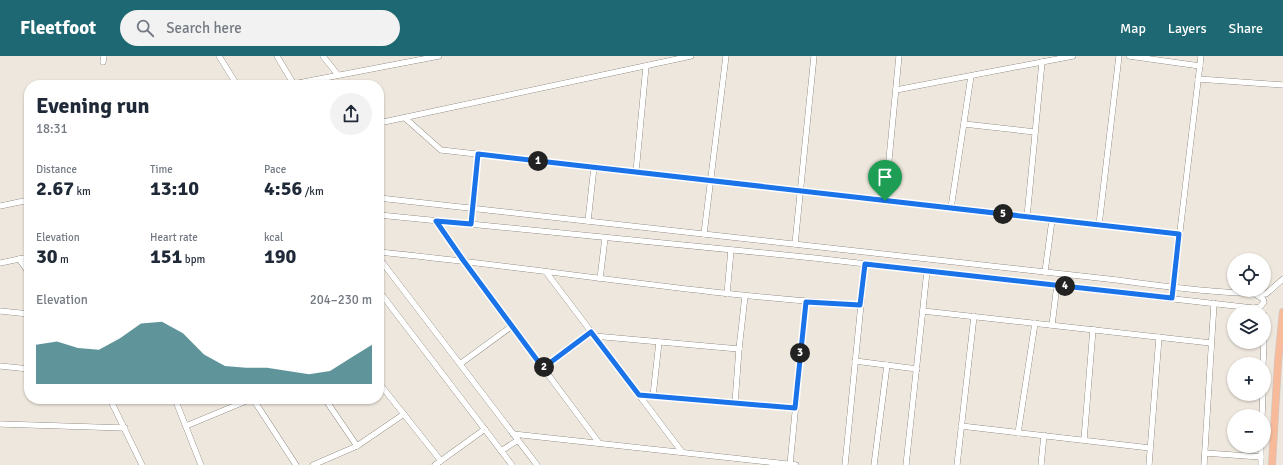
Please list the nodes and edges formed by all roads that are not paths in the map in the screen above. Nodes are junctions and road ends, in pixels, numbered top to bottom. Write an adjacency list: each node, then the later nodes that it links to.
1 (219, 56): 20 (street)
2 (277, 56): 21 (street)
3 (323, 56): 17 (street)
4 (439, 56): 17 (street)
5 (691, 56): 15 (street)
6 (726, 56): 32 (street)
7 (814, 56): 33 (street)
8 (899, 56): 24 (street)
9 (1073, 56): 13 (street)
10 (1119, 56): 46 (street)
11 (1129, 56): 16 (street)
12 (1201, 56): 16 (street)
13 (1065, 57): 14 (street)
14 (1042, 62): 18 (street); 28 (street)
15 (646, 66): 25 (street); 31 (street)
16 (1200, 66): 19 (street)
17 (338, 75): 22 (street)
18 (971, 76): 24 (street); 27 (street)
19 (1198, 79): 23 (street); 48 (street)
20 (234, 80)
21 (289, 80)
22 (312, 80)
23 (1283, 85)
24 (896, 90): 36 (street)
25 (405, 118): 26 (street); 29 (street)
26 (384, 122)
27 (964, 124): 28 (street); 39 (street)
28 (1035, 132): 41 (street)
29 (478, 154): 30 (street); 38 (street)
30 (594, 167): 31 (street); 44 (street)
31 (636, 172): 32 (street)
32 (711, 181): 33 (street); 47 (street)
33 (801, 191): 36 (street); 50 (street)
34 (384, 199): 38 (street)
35 (24, 201): 37 (street)
36 (885, 201): 39 (street)
37 (0, 206)
38 (472, 208): 44 (street); 45 (street)
39 (951, 208): 41 (street)
40 (384, 216): 43 (street)
41 (1027, 217): 42 (street)
42 (1052, 220): 46 (street); 62 (street)
43 (436, 221): 45 (street); 55 (street)
44 (588, 221): 47 (street)
45 (471, 224): 49 (street)
46 (1099, 225): 48 (street)
47 (704, 234): 50 (street)
48 (1179, 234): 66 (street)
49 (605, 238): 51 (street); 63 (street)
50 (795, 244): 62 (street)
51 (731, 250): 57 (street); 69 (street)
52 (384, 252): 55 (street)
53 (24, 258): 54 (street)
54 (20, 259): 56 (street); 58 (street)
55 (463, 260): 61 (street); 86 (street)
56 (0, 263)
57 (865, 264): 60 (street); 76 (street)
58 (24, 265)
59 (384, 265): 94 (street)
60 (927, 271): 65 (street); 80 (street)
61 (546, 272): 63 (street); 88 (street)
62 (1045, 272): 66 (street)
63 (600, 279): 69 (street)
64 (1283, 279): 67 (street)
65 (1057, 285): 73 (street); 85 (street)
66 (1173, 288): 68 (street); 73 (street)
67 (1271, 290)
68 (1227, 292)
69 (727, 294): 70 (street)
70 (745, 296): 74 (street); 92 (street)
71 (1259, 297): 78 (street)
72 (384, 298): 115 (street)
73 (1172, 298): 75 (street)
74 (806, 302): 76 (street); 109 (street)
75 (1214, 303): 77 (street); 91 (street)
76 (860, 305): 93 (street)
77 (1230, 305)
78 (1262, 305)
79 (0, 311): 82 (street)
80 (923, 311): 83 (street); 99 (street)
81 (1283, 312): 147 (main road)
82 (24, 313)
83 (974, 316): 84 (street); 113 (street)
84 (1035, 323): 85 (street); 116 (street)
85 (1052, 325): 87 (street)
86 (512, 326): 94 (street); 98 (street)
87 (1093, 329): 89 (street); 120 (street)
88 (593, 334): 90 (street); 98 (street); 101 (street)
89 (1159, 337): 91 (street); 123 (street)
90 (659, 342): 92 (street); 102 (street)
91 (1211, 343): 126 (street)
92 (739, 350): 103 (street)
93 (855, 361): 95 (street); 139 (street)
94 (460, 364): 117 (street)
95 (886, 365): 99 (street); 140 (street)
96 (0, 366): 97 (street)
97 (24, 368)
98 (543, 368): 121 (street)
99 (917, 369): 141 (street)
100 (384, 389): 110 (street)
101 (639, 395): 102 (street); 125 (street)
102 (653, 396): 103 (street)
103 (735, 403): 109 (street)
104 (113, 404): 114 (street)
105 (177, 404): 112 (street)
106 (240, 404): 112 (street)
107 (255, 404): 133 (street)
108 (328, 404): 122 (street)
109 (795, 408): 138 (street)
110 (404, 414): 122 (street); 129 (street)
111 (0, 424): 114 (street)
112 (186, 426): 132 (street)
113 (961, 426): 116 (street); 142 (street)
114 (125, 428): 131 (street)
115 (485, 430): 124 (street); 129 (street)
116 (1018, 433): 118 (street)
117 (513, 434): 119 (street); 121 (street)
118 (1044, 436): 120 (street); 143 (street)
119 (518, 440): 124 (street); 137 (street)
120 (1084, 440): 123 (street)
121 (599, 444): 125 (street)
122 (357, 446): 134 (street)
123 (1150, 448): 144 (street)
124 (501, 451): 136 (street)
125 (682, 452): 130 (street)
126 (1205, 453): 128 (street); 145 (street)
127 (1261, 453): 128 (street)
128 (1261, 457): 146 (street)
129 (441, 461): 135 (street)
130 (779, 464): 138 (street)
131 (142, 465)
132 (201, 465)
133 (296, 465)
134 (313, 465)
135 (435, 465)
136 (512, 465)
137 (537, 465)
138 (793, 465)
139 (845, 465)
140 (874, 465)
141 (906, 465)
142 (956, 465)
143 (1041, 465)
144 (1149, 465)
145 (1204, 465)
146 (1260, 465)
147 (1272, 465)

